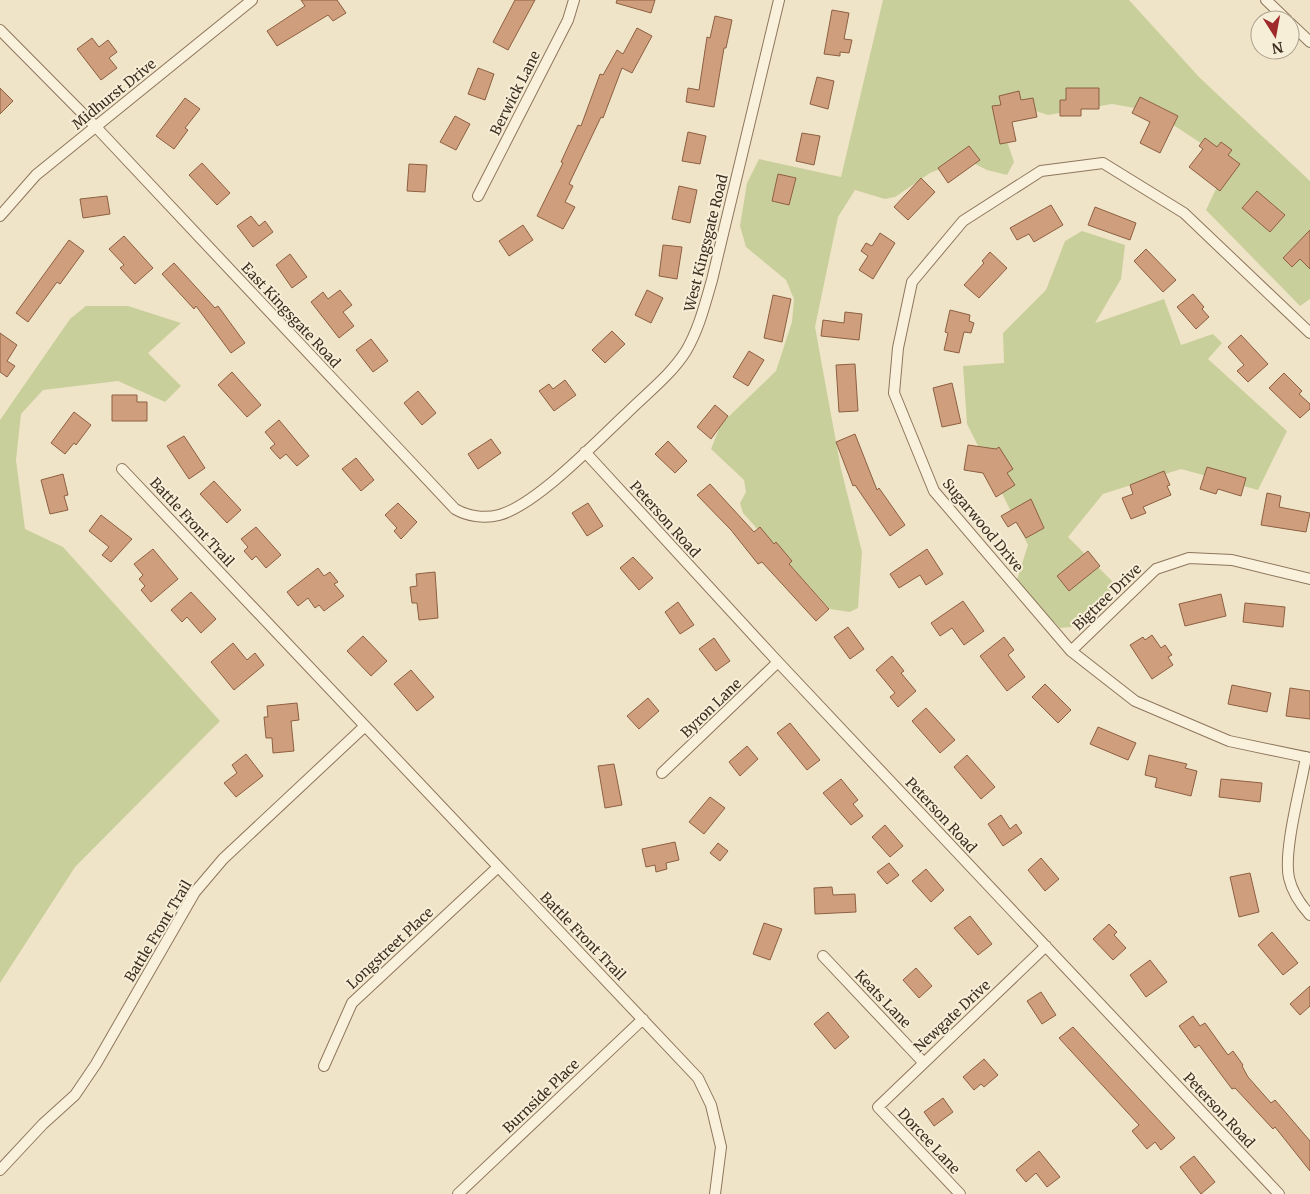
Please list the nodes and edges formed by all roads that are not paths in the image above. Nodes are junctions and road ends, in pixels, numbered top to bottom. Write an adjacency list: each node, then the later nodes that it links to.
1 (252, 0): 9 (street, Midhurst Drive)
2 (574, 0): 10 (street, Berwick Lane)
3 (779, 0): 13 (street, West Kingsgate Road)
4 (1266, 0): 5 (street)
5 (1276, 10)
6 (0, 30): 9 (street, East Kingsgate Road)
7 (1300, 32): 8 (street)
8 (1310, 42)
9 (95, 126): 11 (street, Midhurst Drive); 13 (street, East Kingsgate Road)
10 (478, 196)
11 (0, 216)
12 (1310, 333): 16 (street, Sugarwood Drive)
13 (585, 452): 17 (street, Peterson Road)
14 (122, 469): 18 (street, Battle Front Trail)
15 (1310, 579): 16 (street, Bigtree Drive)
16 (1071, 651): 19 (street, Sugarwood Drive)
17 (778, 662): 20 (street, Byron Lane); 23 (street, Peterson Road)
18 (365, 726): 21 (street, Battle Front Trail); 29 (street, Battle Front Trail)
19 (1308, 757): 22 (street)
20 (662, 773)
21 (498, 867): 25 (street, Battle Front Trail); 27 (street, Longstreet Place)
22 (1310, 915)
23 (1046, 946): 26 (street, Newgate Drive); 33 (street, Peterson Road)
24 (823, 956): 26 (street, Keats Lane)
25 (643, 1019): 30 (street, Burnside Place); 31 (street, Battle Front Trail)
26 (923, 1062): 28 (street, Newgate Drive)
27 (324, 1066)
28 (878, 1107): 32 (street, Dorcee Lane)
29 (0, 1170)
30 (458, 1194)
31 (715, 1194)
32 (960, 1194)
33 (1279, 1194)

